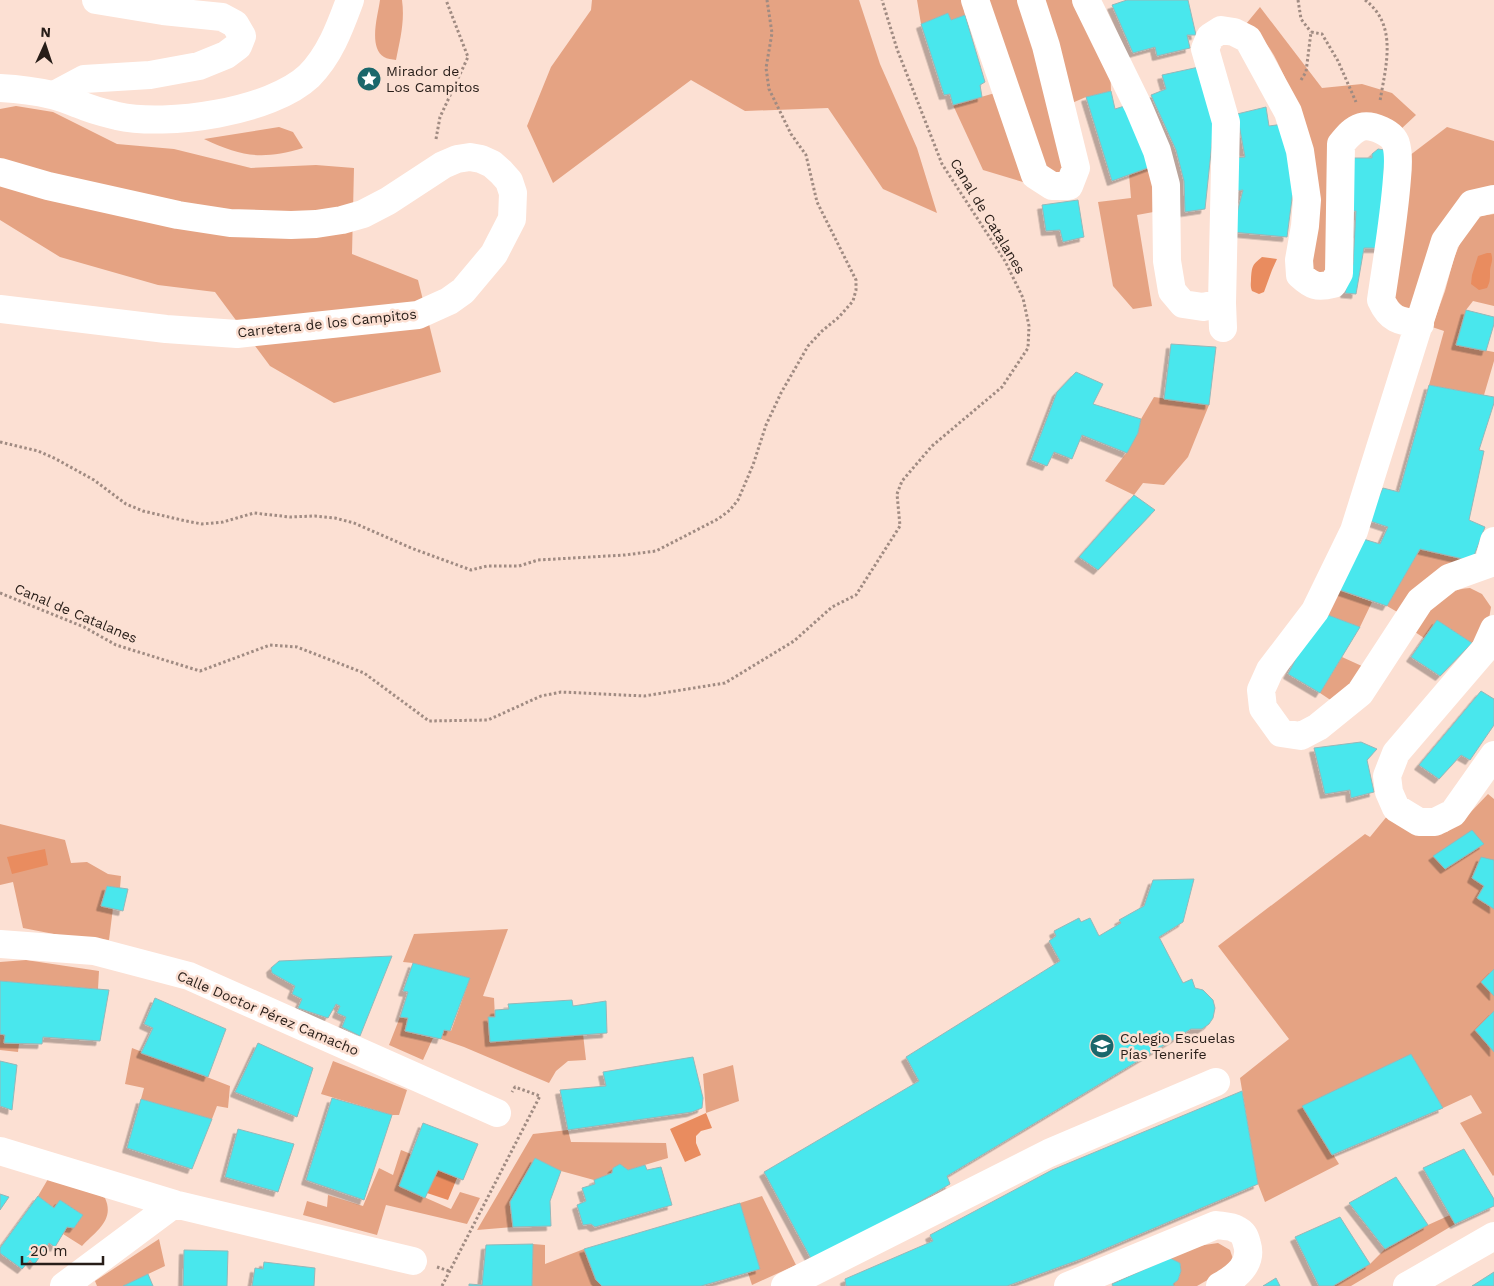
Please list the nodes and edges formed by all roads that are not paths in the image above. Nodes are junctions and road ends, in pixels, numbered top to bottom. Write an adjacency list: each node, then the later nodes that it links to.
1 (96, 0): 7 (street)
2 (350, 0): 7 (street)
3 (975, 0): 4 (street)
4 (1031, 0)
5 (1086, 0): 11 (street)
6 (0, 88): 7 (street)
7 (54, 95)
8 (0, 172): 10 (street, Carretera de los Campitos)
9 (1494, 199): 11 (street)
10 (0, 308)
11 (1420, 324): 12 (street)
12 (1492, 558)
13 (1494, 629): 14 (street)
14 (1494, 755)
15 (0, 944): 17 (street, Calle Doctor Pérez Camacho)
16 (1216, 1082): 22 (street)
17 (497, 1113)
18 (0, 1151): 19 (street)
19 (174, 1204): 21 (street); 23 (street)
20 (1494, 1236): 26 (street)
21 (413, 1261)
22 (794, 1282)
23 (64, 1286)
24 (1068, 1286): 25 (street)
25 (1220, 1286)
26 (1407, 1286)

